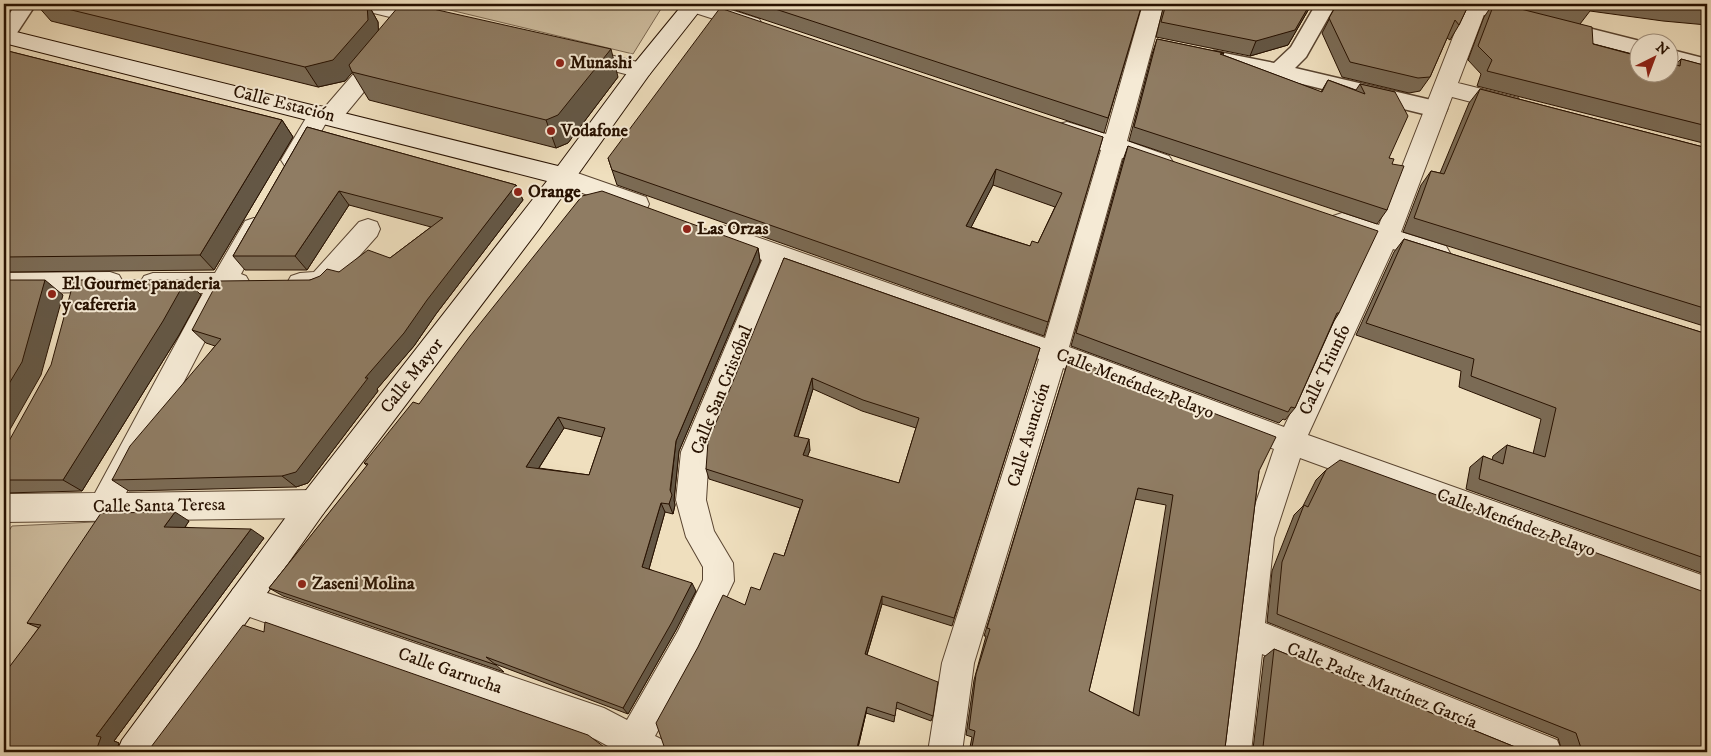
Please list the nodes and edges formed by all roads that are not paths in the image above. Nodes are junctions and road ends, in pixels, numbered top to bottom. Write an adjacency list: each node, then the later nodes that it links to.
1 (26, 4): 10 (street)
2 (364, 4): 7 (street)
3 (694, 4): 9 (street); 16 (street, Calle Mayor)
4 (1153, 4): 22 (street, Calle Asunción)
5 (1326, 4): 17 (street)
6 (1477, 5): 11 (street); 18 (street, Calle Triunfo)
7 (415, 16): 8 (street); 20 (street)
8 (454, 26)
9 (768, 30)
10 (4, 37): 20 (street, Calle Estación)
11 (1628, 45)
12 (561, 51): 16 (street)
13 (1191, 53): 17 (street)
14 (1678, 59): 15 (street)
15 (1707, 66)
16 (641, 70): 24 (street, Calle Mayor)
17 (1278, 72): 18 (street)
18 (1440, 98): 19 (street); 31 (street, Calle Triunfo)
19 (1529, 109)
20 (325, 115): 24 (street, Calle Estación); 25 (street)
21 (1049, 124): 22 (street)
22 (1114, 146): 23 (street); 38 (street, Calle Asunción)
23 (1179, 168)
24 (563, 177): 27 (street); 40 (street, Calle Mayor)
25 (281, 182)
26 (266, 207): 36 (street)
27 (665, 214)
28 (1320, 215): 31 (street)
29 (702, 228): 32 (street, Calle Menéndez Pelayo)
30 (368, 229): 36 (street)
31 (1386, 238): 33 (street); 39 (street, Calle Triunfo)
32 (777, 255): 38 (street, Calle Menéndez Pelayo); 46 (street, Calle San Cristóbal)
33 (1456, 259)
34 (80, 282): 35 (street); 36 (street); 37 (street)
35 (4, 283)
36 (222, 283): 41 (street)
37 (73, 311)
38 (1054, 353): 39 (street, Calle Menéndez Pelayo); 48 (street, Calle Asunción)
39 (1291, 442): 43 (street, Calle Menéndez Pelayo); 45 (street, Calle Triunfo)
40 (313, 504): 41 (street, Calle Santa Teresa); 44 (street, Calle Mayor)
41 (103, 507): 42 (street, Calle Santa Teresa)
42 (4, 508)
43 (1707, 592)
44 (244, 600): 46 (street, Calle Garrucha); 47 (street, Calle Mayor)
45 (1248, 632): 49 (street, Calle Triunfo); 50 (street, Calle Padre Martínez García)
46 (642, 746)
47 (134, 752)
48 (945, 752)
49 (1234, 752)
50 (1545, 752)

